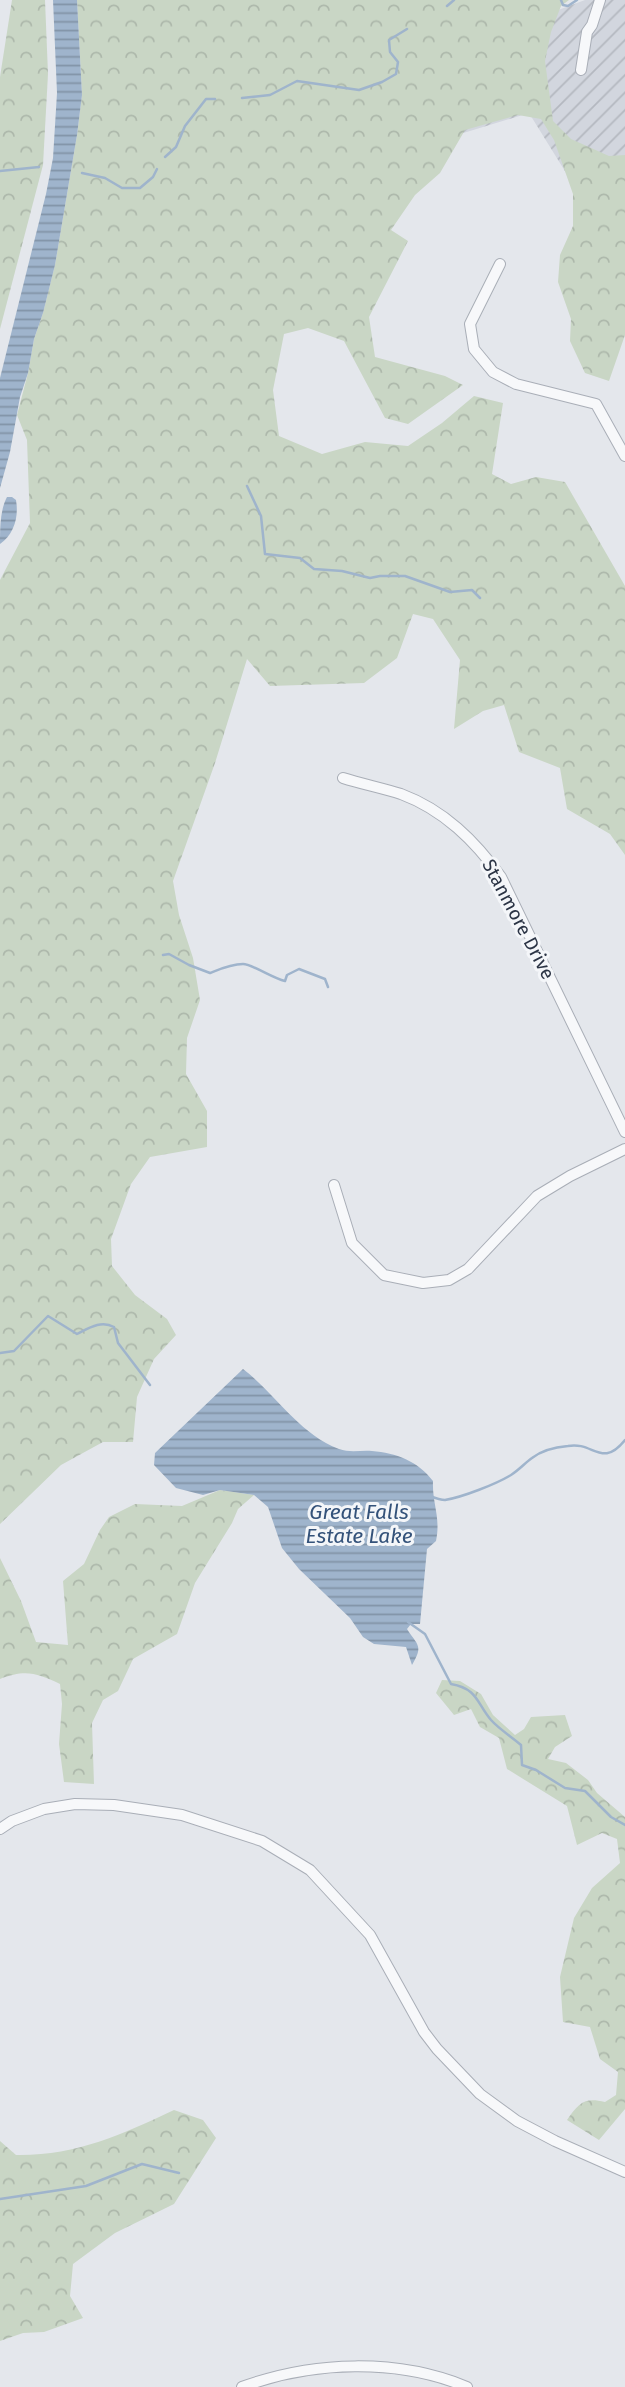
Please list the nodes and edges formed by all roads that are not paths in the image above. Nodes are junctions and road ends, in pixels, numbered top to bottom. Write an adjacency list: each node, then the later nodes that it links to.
1 (600, 0): 2 (street)
2 (581, 70)
3 (500, 264): 4 (street)
4 (625, 456)
5 (343, 778): 6 (street, Stanmore Drive)
6 (625, 1132)
7 (625, 1149): 8 (street)
8 (334, 1185)
9 (0, 1829): 10 (street)
10 (625, 2172)
11 (242, 2387): 12 (street)
12 (467, 2387)

